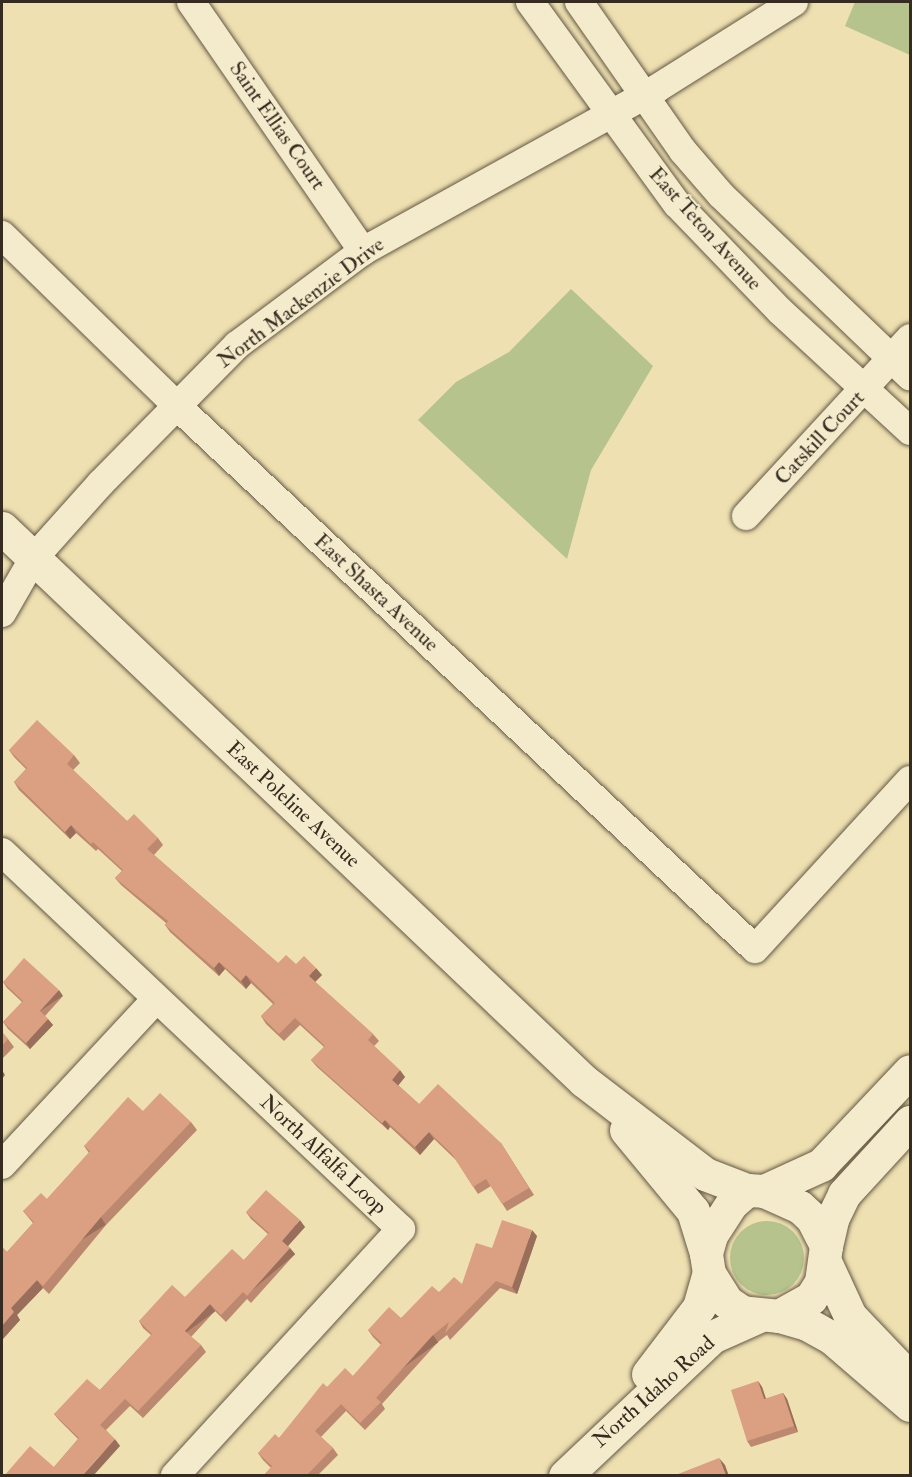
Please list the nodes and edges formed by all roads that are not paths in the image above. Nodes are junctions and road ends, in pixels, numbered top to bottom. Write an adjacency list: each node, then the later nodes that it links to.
1 (191, 2): 8 (street, Saint Ellias Court)
2 (530, 2): 6 (street, East Teton Avenue)
3 (579, 2): 5 (street, East Teton Avenue)
4 (794, 2): 5 (street, North Mackenzie Drive)
5 (644, 96): 6 (street, North Mackenzie Drive); 10 (street, East Teton Avenue)
6 (610, 115): 8 (street, North Mackenzie Drive); 11 (street, East Teton Avenue)
7 (2, 235): 12 (street, East Shasta Avenue)
8 (363, 251): 12 (street, North Mackenzie Drive)
9 (910, 338): 10 (street, Catskill Court)
10 (901, 367): 11 (street, Catskill Court)
11 (865, 390): 13 (street, East Teton Avenue); 14 (street, Catskill Court)
12 (176, 405): 16 (street, North Mackenzie Drive); 18 (street, East Shasta Avenue)
13 (910, 431)
14 (747, 516)
15 (2, 528): 16 (main road, East Poleline Avenue)
16 (33, 559): 17 (street, North Mackenzie Drive); 22 (main road, East Poleline Avenue)
17 (2, 613)
18 (910, 780)
19 (2, 852): 20 (street, North Alfalfa Loop)
20 (156, 999): 24 (street); 32 (street, North Alfalfa Loop)
21 (910, 1071): 25 (main road)
22 (584, 1081): 25 (main road, East Poleline Avenue); 27 (main road, East Poleline Avenue)
23 (910, 1122): 26 (main road)
24 (2, 1165)
25 (755, 1191): 26 (main road); 27 (main road)
26 (826, 1255): 28 (main road); 29 (main road)
27 (707, 1263): 28 (main road); 31 (main road, North Idaho Road)
28 (769, 1316): 30 (main road); 31 (main road, North Idaho Road)
29 (910, 1379)
30 (910, 1405)
31 (576, 1468)
32 (175, 1476)

